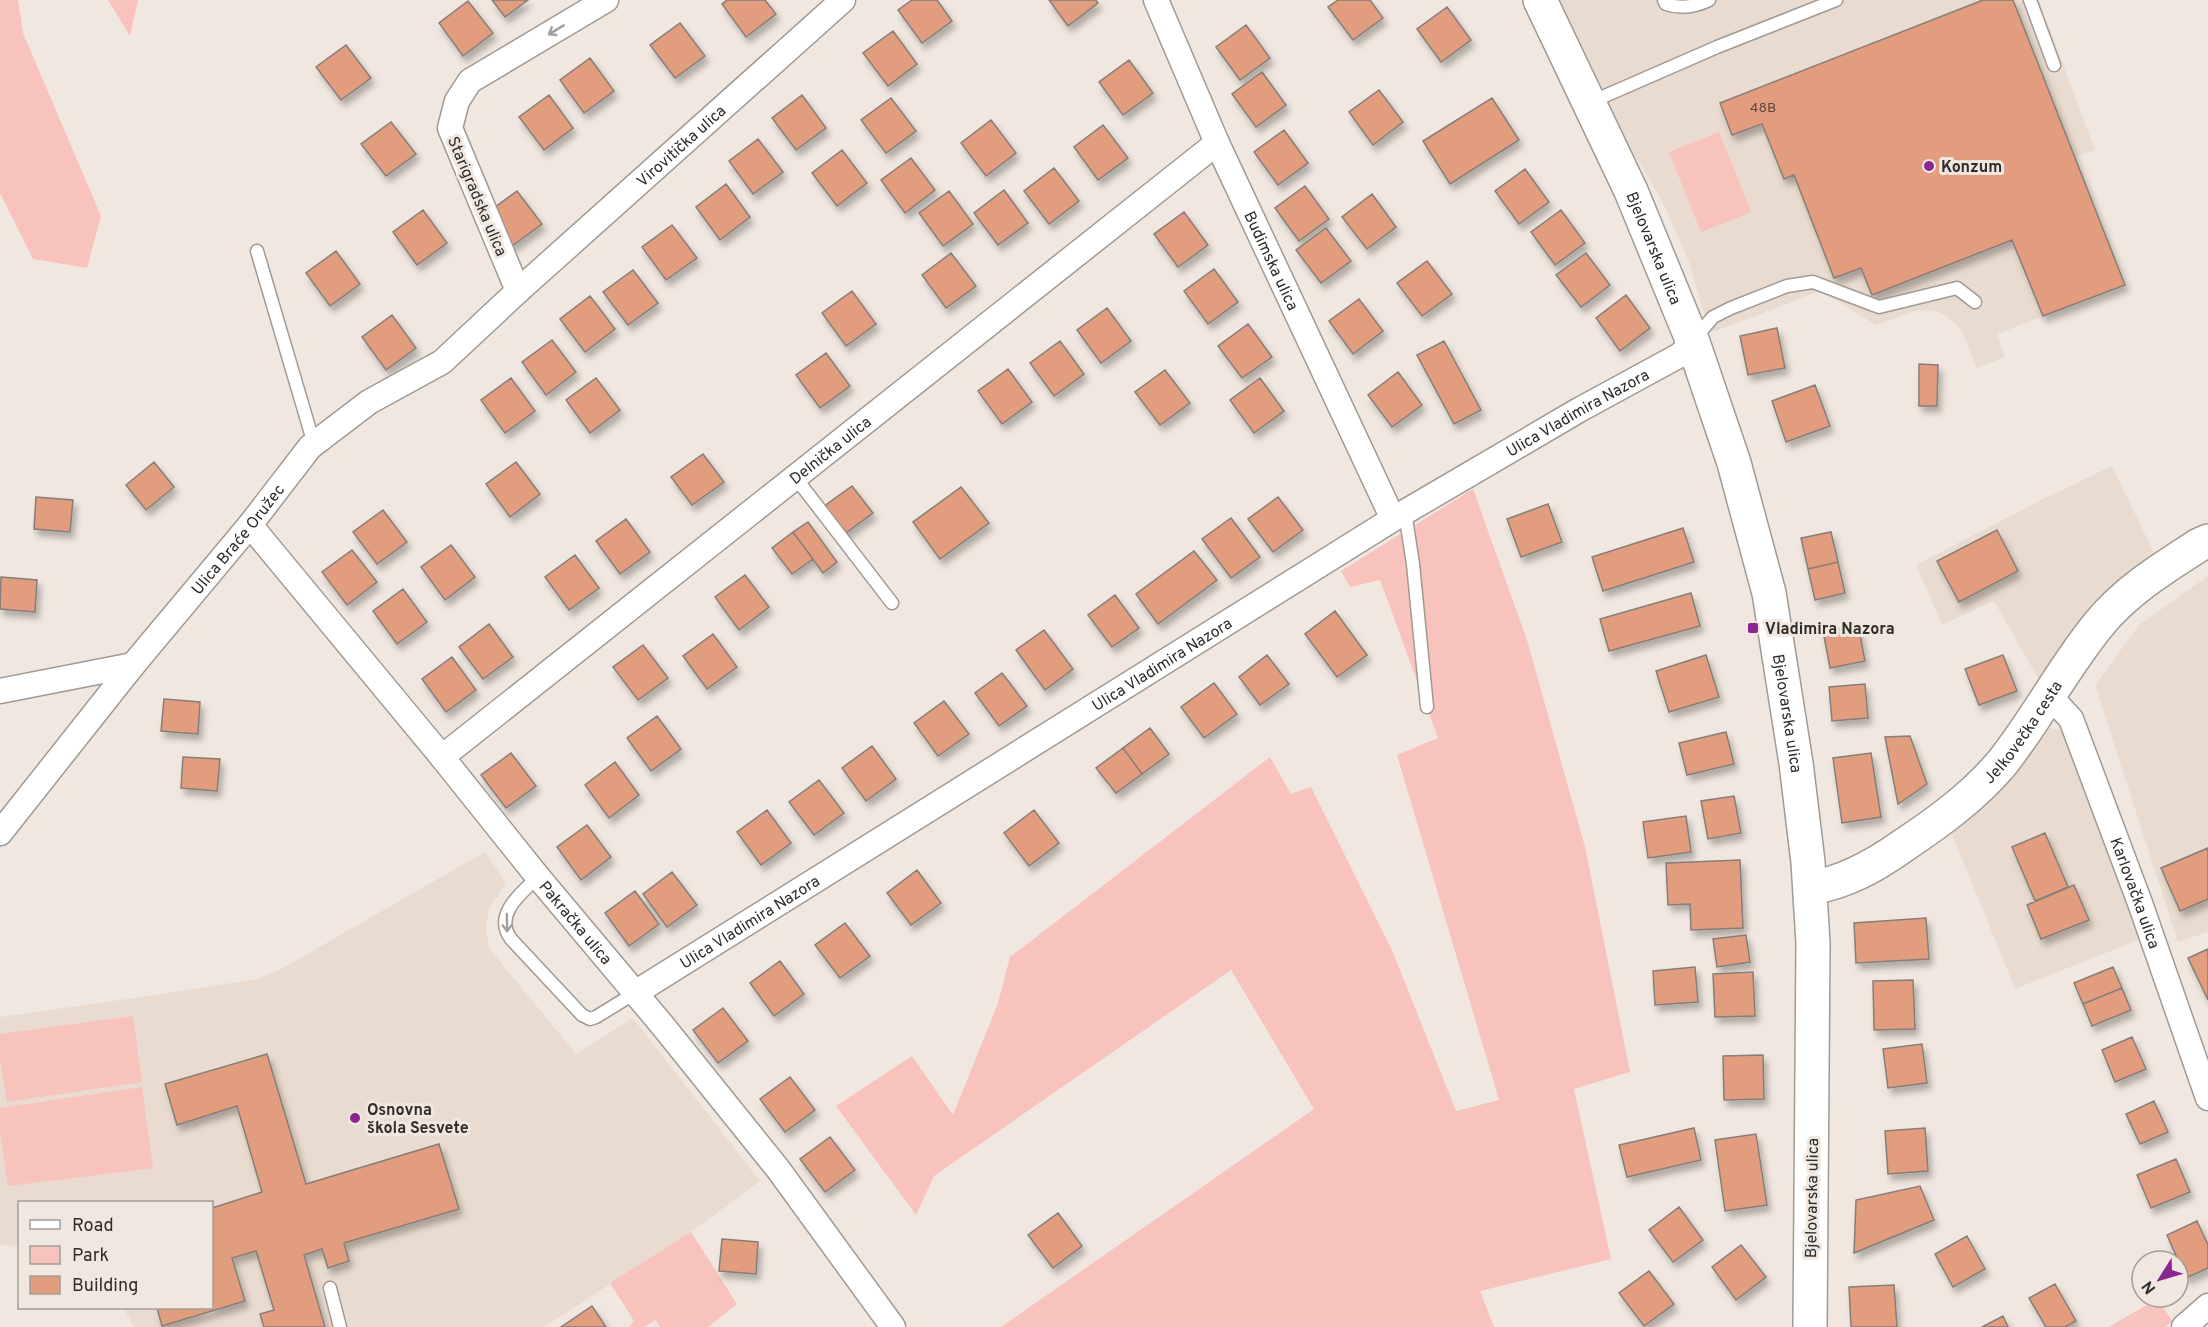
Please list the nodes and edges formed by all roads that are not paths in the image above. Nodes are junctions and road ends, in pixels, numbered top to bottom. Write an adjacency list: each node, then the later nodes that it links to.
1 (606, 0): 13 (street, Starigradska ulica, one-way to 13)
2 (843, 0): 13 (street, Virovitička ulica)
3 (1156, 0): 11 (street, Budimska ulica)
4 (1540, 0): 10 (main road, Bjelovarska ulica)
5 (1664, 0): 6 (lane)
6 (1709, 0)
7 (1836, 0): 10 (lane)
8 (2031, 0): 9 (lane)
9 (2054, 65)
10 (1590, 103): 15 (main road, Bjelovarska ulica)
11 (1217, 143): 17 (street, Delnička ulica); 18 (street, Budimska ulica)
12 (257, 251): 16 (lane)
13 (518, 291): 16 (street, Ulica Braće Oružec)
14 (1975, 302): 15 (lane)
15 (1693, 342): 18 (street, Ulica Vladimira Nazora); 29 (main road, Bjelovarska ulica)
16 (314, 444): 19 (street, Ulica Braće Oružec)
17 (795, 477): 21 (lane); 26 (street, Delnička ulica)
18 (1399, 516): 25 (lane); 30 (street, Ulica Vladimira Nazora)
19 (250, 525): 22 (street, Ulica Braće Oružec); 26 (street, Pakračka ulica)
20 (2208, 541): 24 (main road, Jelkovečka cesta)
21 (892, 603)
22 (133, 665): 23 (street); 27 (street, Ulica Braće Oružec)
23 (0, 691)
24 (2049, 695): 29 (main road, Jelkovečka cesta); 31 (street, Karlovačka ulica)
25 (1427, 707)
26 (442, 757): 28 (street, Pakračka ulica)
27 (0, 833)
28 (538, 877): 30 (street, Pakračka ulica); 30 (lane, one-way to 30)
29 (1810, 888): 36 (main road, Bjelovarska ulica)
30 (635, 993): 35 (street, Pakračka ulica)
31 (2208, 1098)
32 (330, 1288): 34 (lane)
33 (2208, 1306): 37 (street)
34 (340, 1327)
35 (893, 1327)
36 (1810, 1327)
37 (2184, 1327)

